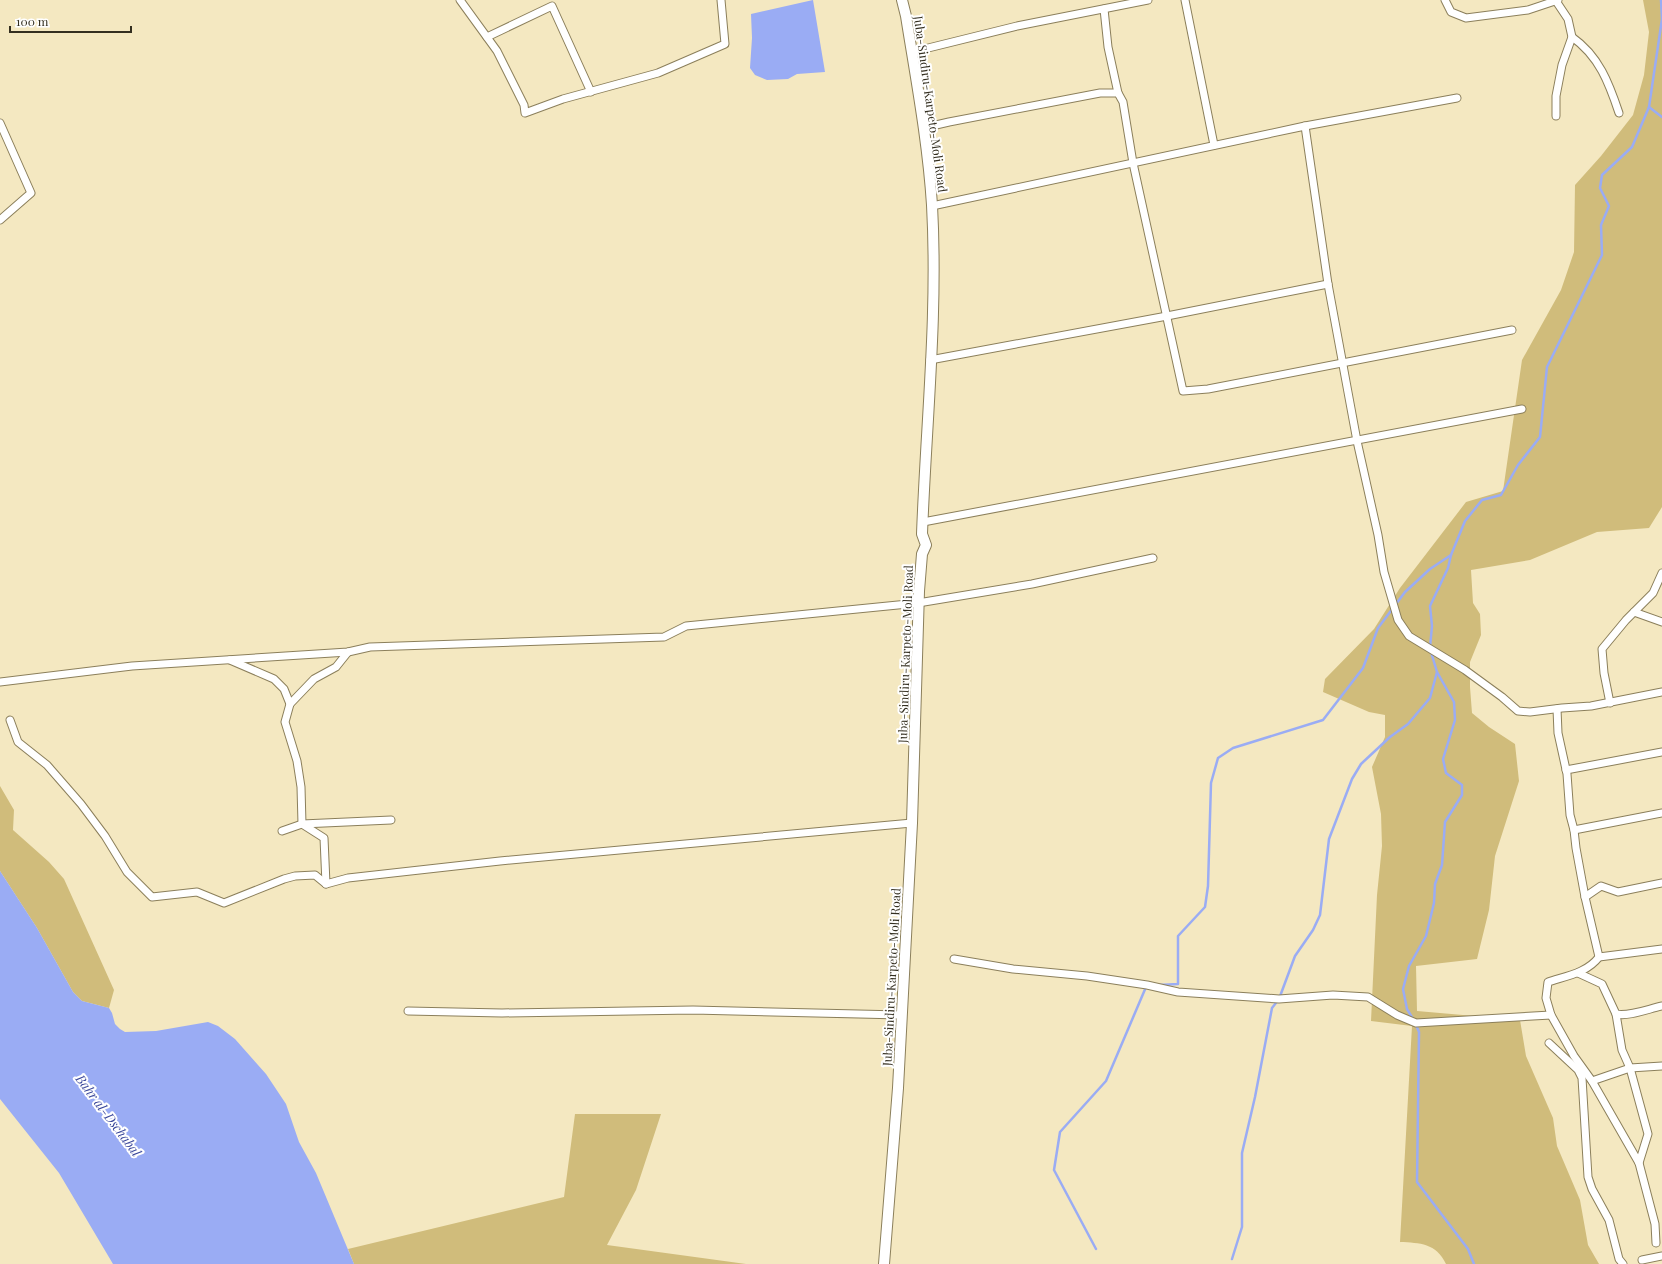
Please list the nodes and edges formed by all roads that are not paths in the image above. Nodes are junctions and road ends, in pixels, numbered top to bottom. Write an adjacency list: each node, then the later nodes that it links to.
1 (460, 0): 11 (street)
2 (721, 0): 14 (street)
3 (902, 0): 13 (main road, Juba-Sindiru-Karpeto-Moli Road)
4 (1106, 0): 10 (street)
5 (1148, 0): 10 (street)
6 (1185, 0): 22 (street)
7 (1445, 0): 8 (street)
8 (1557, 1): 12 (street)
9 (551, 3): 11 (street); 14 (street)
10 (1106, 8): 13 (street); 15 (street)
11 (487, 37): 14 (street)
12 (1572, 37): 17 (street); 18 (street)
13 (912, 52): 21 (main road, Juba-Sindiru-Karpeto-Moli Road)
14 (591, 92)
15 (1118, 93): 21 (street); 23 (street)
16 (1457, 98): 20 (street)
17 (1619, 113)
18 (1556, 116)
19 (0, 123): 25 (street)
20 (1305, 126): 22 (street); 26 (street)
21 (923, 128): 24 (main road, Juba-Sindiru-Karpeto-Moli Road)
22 (1214, 145): 23 (street)
23 (1133, 163): 24 (street); 27 (street)
24 (932, 206): 29 (main road, Juba-Sindiru-Karpeto-Moli Road)
25 (0, 220)
26 (1328, 284): 27 (street); 30 (street)
27 (1167, 316): 29 (street); 30 (street)
28 (1512, 330): 30 (street)
29 (930, 360): 33 (main road, Juba-Sindiru-Karpeto-Moli Road)
30 (1342, 363): 32 (street)
31 (1522, 409): 32 (street)
32 (1357, 441): 33 (street); 45 (street)
33 (922, 522): 36 (main road, Juba-Sindiru-Karpeto-Moli Road)
34 (1153, 558): 36 (street)
35 (1662, 573): 37 (street)
36 (918, 603): 39 (street); 51 (main road, Juba-Sindiru-Karpeto-Moli Road)
37 (1634, 612): 38 (street); 43 (street)
38 (1662, 622)
39 (348, 652): 40 (street); 44 (street)
40 (229, 659): 41 (street); 44 (street)
41 (0, 682)
42 (1662, 692): 43 (street)
43 (1610, 703): 45 (street)
44 (290, 704): 52 (street)
45 (1557, 709): 48 (street)
46 (10, 720): 56 (street)
47 (1662, 752): 48 (street)
48 (1566, 770): 53 (street)
49 (1662, 813): 53 (street)
50 (391, 820): 52 (street)
51 (912, 823): 56 (street); 65 (main road, Juba-Sindiru-Karpeto-Moli Road)
52 (302, 824): 54 (street); 56 (street)
53 (1574, 830): 57 (street)
54 (282, 831)
55 (1662, 883): 57 (street)
56 (326, 884)
57 (1585, 897): 59 (street)
58 (1662, 949): 59 (street)
59 (1599, 957): 61 (street)
60 (954, 959): 66 (street)
61 (1578, 973): 64 (street); 66 (street)
62 (1662, 1006): 64 (street)
63 (408, 1011): 65 (street)
64 (1616, 1014): 69 (street)
65 (901, 1015): 75 (main road, Juba-Sindiru-Karpeto-Moli Road)
66 (1551, 1015): 70 (street)
67 (1549, 1043): 76 (street)
68 (1662, 1066): 69 (street)
69 (1630, 1068): 70 (street); 71 (street)
70 (1592, 1081): 71 (street)
71 (1639, 1163): 72 (street)
72 (1656, 1243)
73 (1662, 1256): 74 (street)
74 (1642, 1260)
75 (884, 1264)
76 (1623, 1264)

